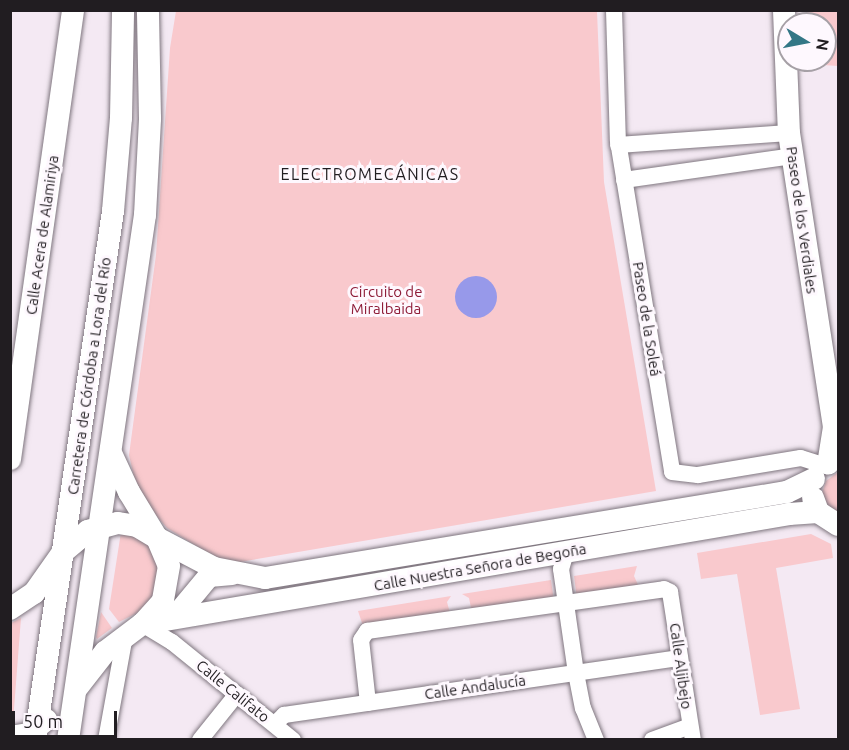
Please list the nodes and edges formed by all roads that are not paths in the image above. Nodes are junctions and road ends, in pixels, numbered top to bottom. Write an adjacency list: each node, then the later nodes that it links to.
1 (73, 10): 12 (street, Calle Acera de Alamiriya)
2 (123, 10): 21 (street, Carretera de Córdoba a Lora del Río)
3 (148, 10): 7 (street)
4 (165, 10): 7 (street)
5 (614, 10): 9 (street, Paseo de la Soleá)
6 (784, 10): 8 (street, Paseo de los Verdiales)
7 (148, 63): 14 (street)
8 (789, 133): 9 (street); 10 (street, Paseo de los Verdiales)
9 (618, 145): 11 (street, Paseo de la Soleá)
10 (792, 156): 11 (street); 13 (street, Paseo de los Verdiales)
11 (624, 180): 16 (street, Paseo de la Soleá)
12 (16, 385): 15 (street, Calle Acera de Alamiriya)
13 (836, 431): 16 (street, Paseo de los Verdiales)
14 (111, 453): 18 (street); 20 (street)
15 (10, 459)
16 (827, 467): 17 (street, Paseo de los Verdiales); 23 (street, Calle Nuestra Señora de Begoña)
17 (818, 512): 19 (street); 22 (street, Calle Nuestra Señora de Begoña)
18 (100, 525): 20 (street, Calle Nuestra Señora de Begoña); 21 (street); 33 (street)
19 (838, 525)
20 (157, 538): 23 (street, Calle Nuestra Señora de Begoña); 29 (street)
21 (63, 552): 26 (street); 38 (street, Carretera de Córdoba a Lora del Río)
22 (566, 552): 25 (street); 27 (street, Calle Nuestra Señora de Begoña)
23 (235, 574): 24 (street)
24 (204, 582): 27 (street); 28 (street)
25 (566, 603): 31 (street, Calle Aljibejo); 32 (street); 35 (street)
26 (10, 609)
27 (219, 609): 28 (street, Calle Nuestra Señora de Begoña)
28 (175, 617): 29 (street, Calle Nuestra Señora de Begoña); 30 (street)
29 (134, 629): 30 (street, Calle Califato); 33 (street); 41 (street)
30 (172, 642): 34 (street, Calle Califato)
31 (680, 658): 32 (street, Calle Andalucía); 37 (street, Calle Aljibejo)
32 (576, 673): 35 (street, Calle Andalucía); 44 (street)
33 (75, 691): 38 (street); 40 (street)
34 (237, 694): 36 (street, Calle Califato); 42 (street)
35 (368, 703): 36 (street, Calle Andalucía)
36 (275, 724): 43 (street, Calle Califato)
37 (691, 733): 45 (street)
38 (36, 734): 39 (street)
39 (10, 737)
40 (68, 740)
41 (106, 740)
42 (200, 740)
43 (293, 740)
44 (596, 740)
45 (652, 740)

